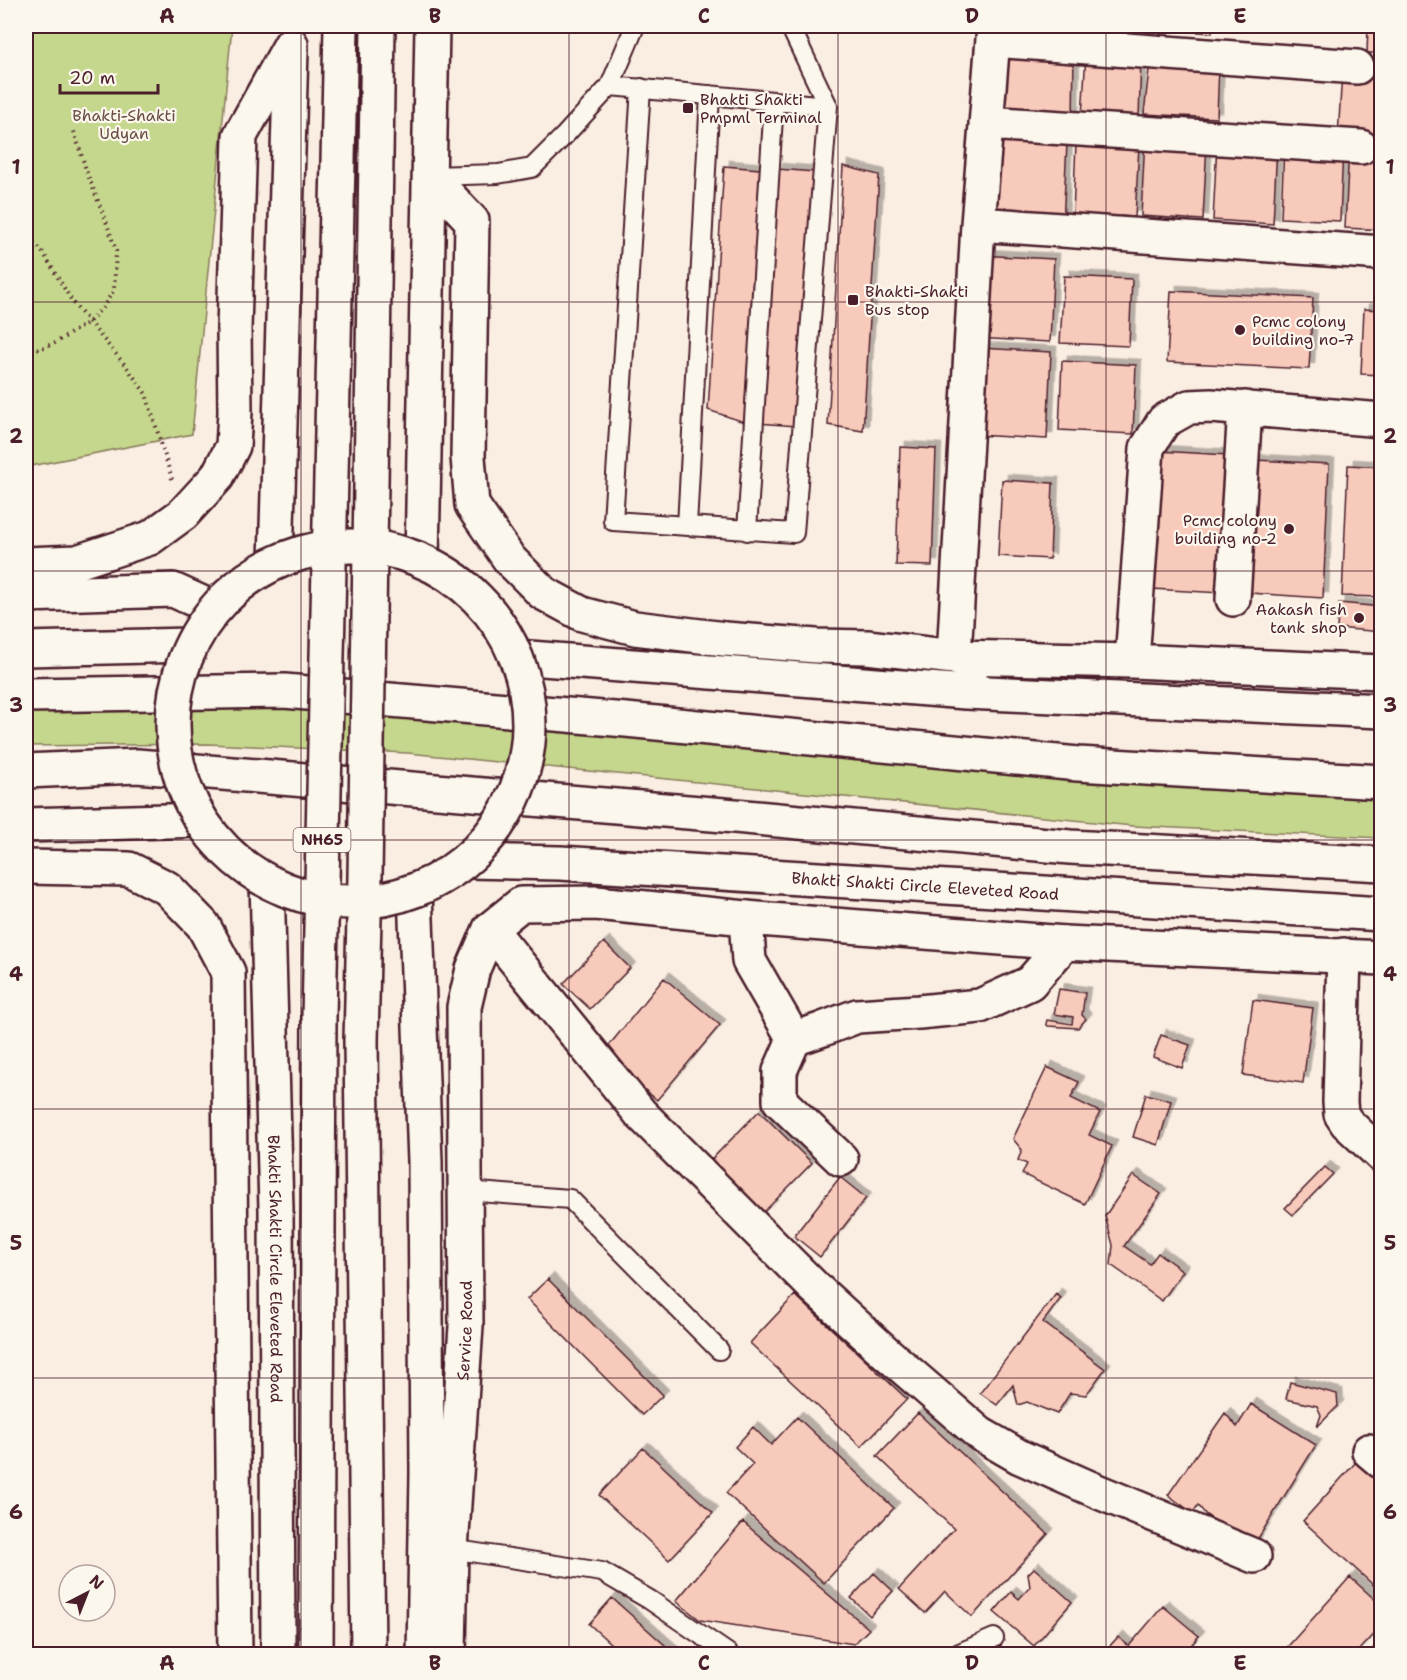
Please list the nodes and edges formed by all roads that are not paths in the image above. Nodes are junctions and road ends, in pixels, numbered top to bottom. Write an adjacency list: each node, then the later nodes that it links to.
1 (340, 26): 63 (main road, NH65, bridge)
2 (378, 26): 64 (main road, NH65, bridge)
3 (432, 26): 16 (main road)
4 (635, 26): 9 (lane)
5 (790, 26): 13 (lane)
6 (994, 33): 8 (main road); 14 (main road)
7 (291, 35): 24 (main road); 25 (main road)
8 (1356, 67)
9 (610, 86): 10 (lane); 16 (lane)
10 (641, 88): 11 (lane); 21 (lane)
11 (710, 95): 12 (lane); 21 (lane)
12 (774, 101): 13 (lane); 22 (lane)
13 (828, 106): 22 (lane)
14 (986, 123): 15 (main road); 17 (main road)
15 (1361, 147)
16 (430, 176): 23 (main road); 32 (main road)
17 (978, 224): 18 (main road); 32 (main road)
18 (1382, 253)
19 (1245, 408): 20 (main road); 27 (main road); 33 (main road)
20 (1382, 420)
21 (687, 526): 22 (lane)
22 (747, 531)
23 (422, 560): 24 (main road, bridge); 31 (main road, bridge)
24 (276, 561): 28 (main road, bridge)
25 (26, 564)
26 (26, 595): 28 (main road)
27 (1233, 599)
28 (213, 608): 29 (main road, bridge)
29 (189, 645): 30 (main road); 40 (main road, bridge)
30 (26, 649)
31 (517, 657): 36 (main road); 42 (main road, bridge)
32 (954, 657): 33 (main road); 36 (main road)
33 (1132, 661): 34 (main road)
34 (1382, 672)
35 (26, 695): 39 (main road)
36 (1048, 696): 37 (main road)
37 (1382, 711)
38 (26, 771): 43 (main road)
39 (1382, 782)
40 (201, 820): 41 (main road); 45 (main road, bridge)
41 (26, 825)
42 (468, 861): 46 (main road, bridge); 47 (main road, Bhakti Shakti Circle Eleveted Road)
43 (1382, 864)
44 (26, 867): 61 (main road)
45 (267, 882): 46 (main road, bridge); 62 (main road, Bhakti Shakti Circle Eleveted Road)
46 (415, 892): 65 (main road)
47 (1382, 914)
48 (746, 918): 49 (main road); 50 (main road); 53 (main road)
49 (490, 929): 56 (main road, Service Road); 59 (main road)
50 (1065, 943): 51 (main road); 53 (main road)
51 (1344, 955): 52 (main road); 54 (main road)
52 (1382, 958)
53 (794, 1039): 55 (main road)
54 (1382, 1156)
55 (841, 1159)
56 (466, 1191): 57 (lane); 58 (main road, Service Road)
57 (719, 1350)
58 (451, 1549): 66 (main road, Service Road); 67 (lane)
59 (1254, 1556)
60 (994, 1638): 68 (lane)
61 (235, 1654)
62 (278, 1654)
63 (316, 1654)
64 (368, 1654)
65 (424, 1654)
66 (449, 1654)
67 (729, 1654)
68 (957, 1654)

